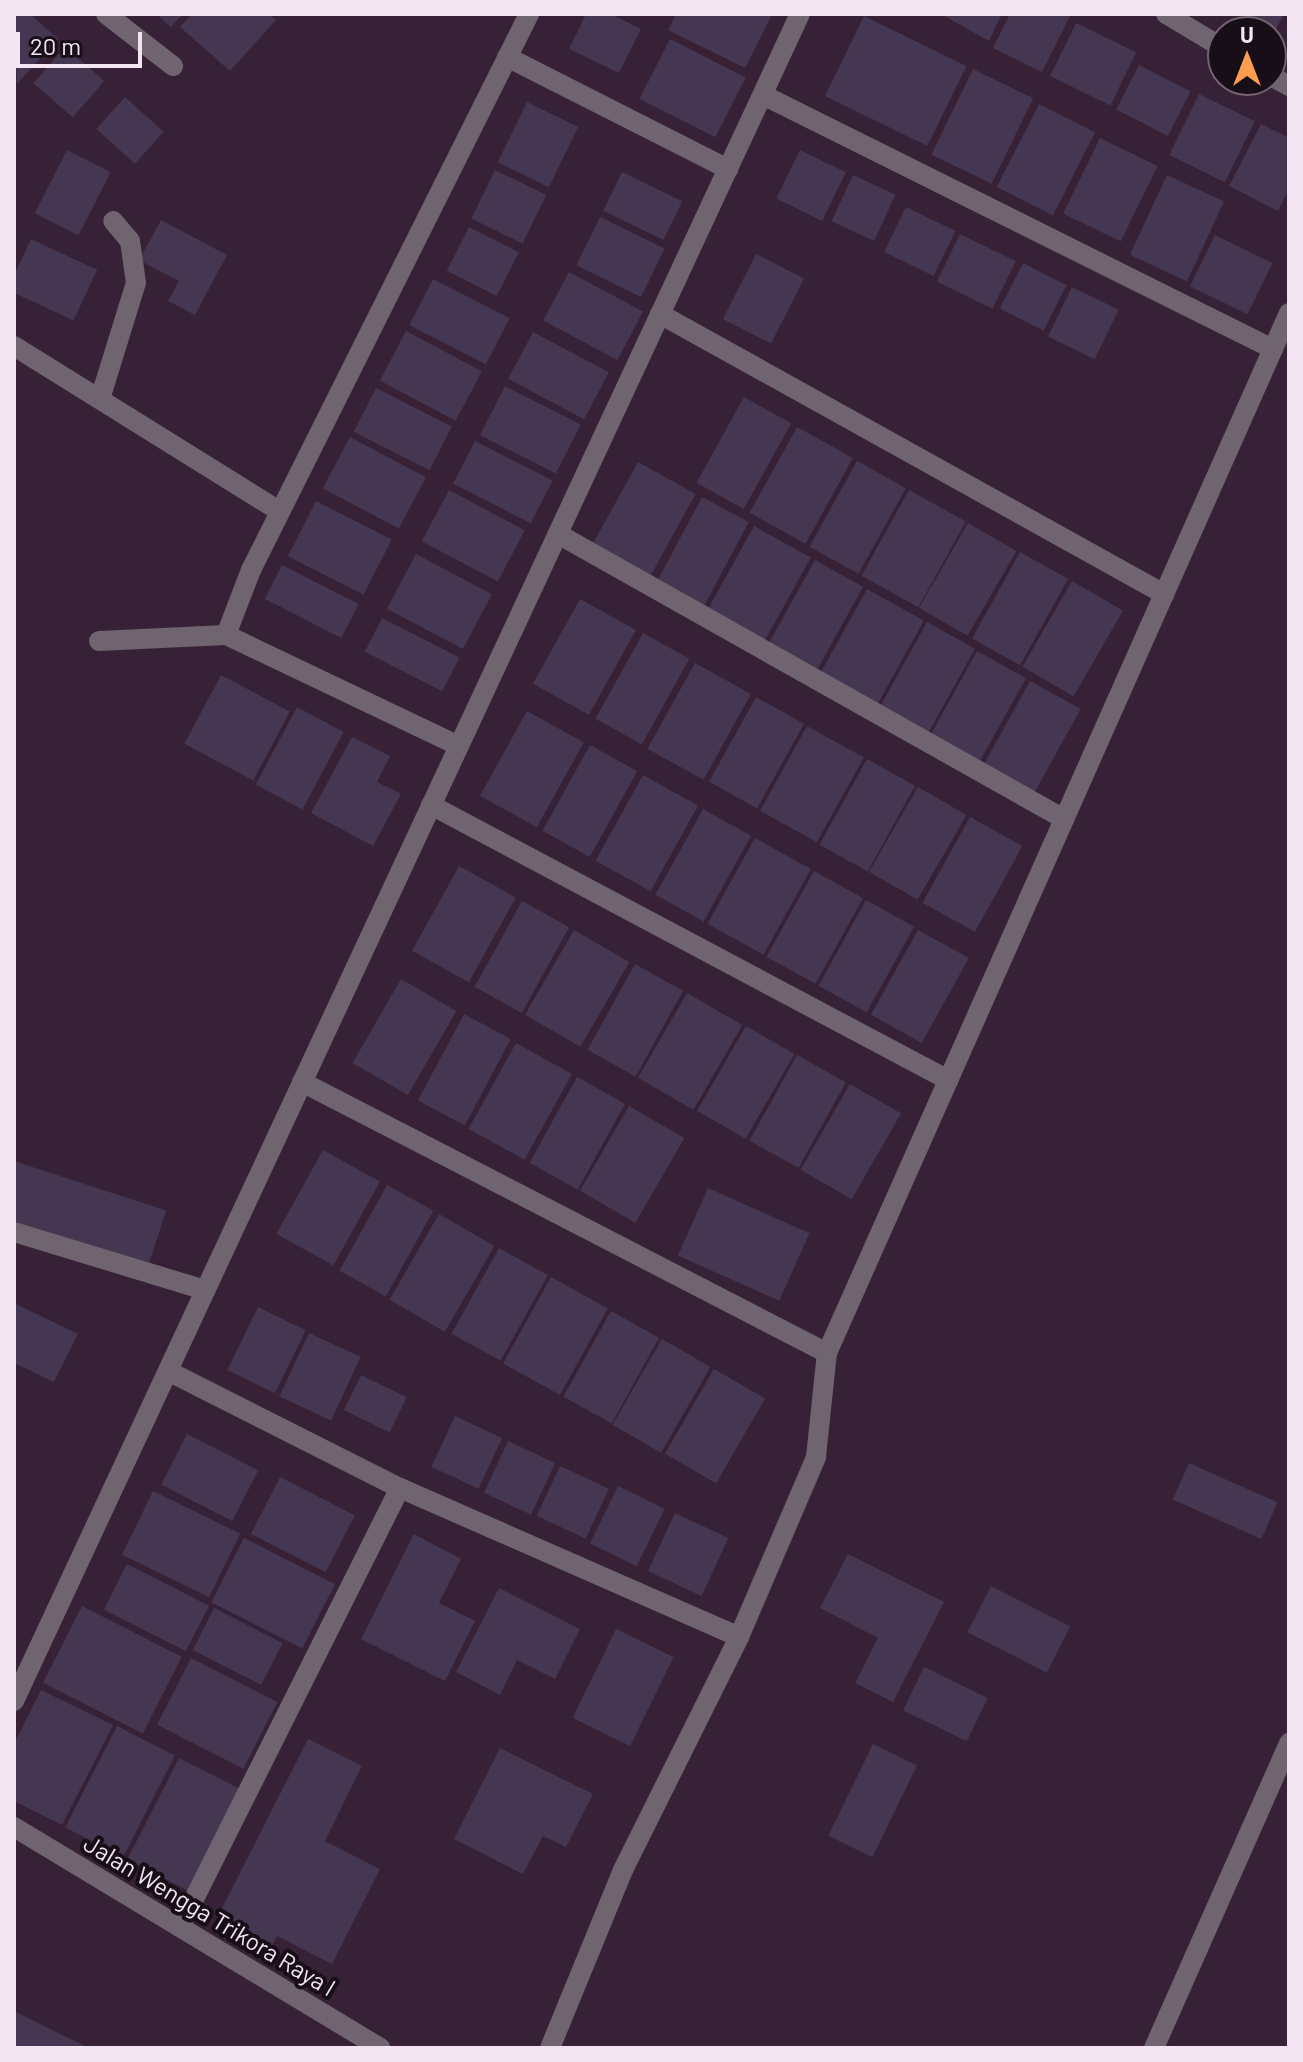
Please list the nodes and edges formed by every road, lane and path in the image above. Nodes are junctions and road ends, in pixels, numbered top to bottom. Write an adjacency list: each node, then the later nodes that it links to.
1 (106, 14): 7 (street)
2 (529, 14): 6 (street)
3 (800, 14): 8 (street)
4 (1166, 14): 5 (street)
5 (1207, 38)
6 (507, 57): 9 (street); 16 (street)
7 (173, 66)
8 (763, 95): 9 (street); 14 (street)
9 (728, 169): 12 (street)
10 (113, 221): 15 (street)
11 (1289, 313): 14 (street)
12 (660, 314): 17 (street); 18 (street)
13 (14, 346): 15 (street)
14 (1273, 349): 18 (street)
15 (100, 399): 16 (street)
16 (279, 511): 19 (street)
17 (558, 534): 21 (street); 23 (street)
18 (1164, 594): 23 (street)
19 (226, 635): 20 (street); 21 (street)
20 (99, 641)
21 (459, 746): 22 (street)
22 (431, 805): 24 (street); 25 (street)
23 (1064, 819): 24 (street)
24 (948, 1080): 28 (street)
25 (302, 1082): 27 (street); 28 (street)
26 (14, 1232): 27 (street)
27 (205, 1290): 29 (street)
28 (827, 1353): 31 (street)
29 (168, 1371): 30 (street); 32 (street)
30 (400, 1488): 31 (street); 35 (street)
31 (739, 1637): 37 (street)
32 (14, 1701)
33 (1289, 1743): 38 (street)
34 (14, 1827): 35 (street, Jalan Wengga Trikora Raya I)
35 (180, 1927): 36 (street, Jalan Wengga Trikora Raya I)
36 (380, 2048)
37 (550, 2048)
38 (1154, 2048)

